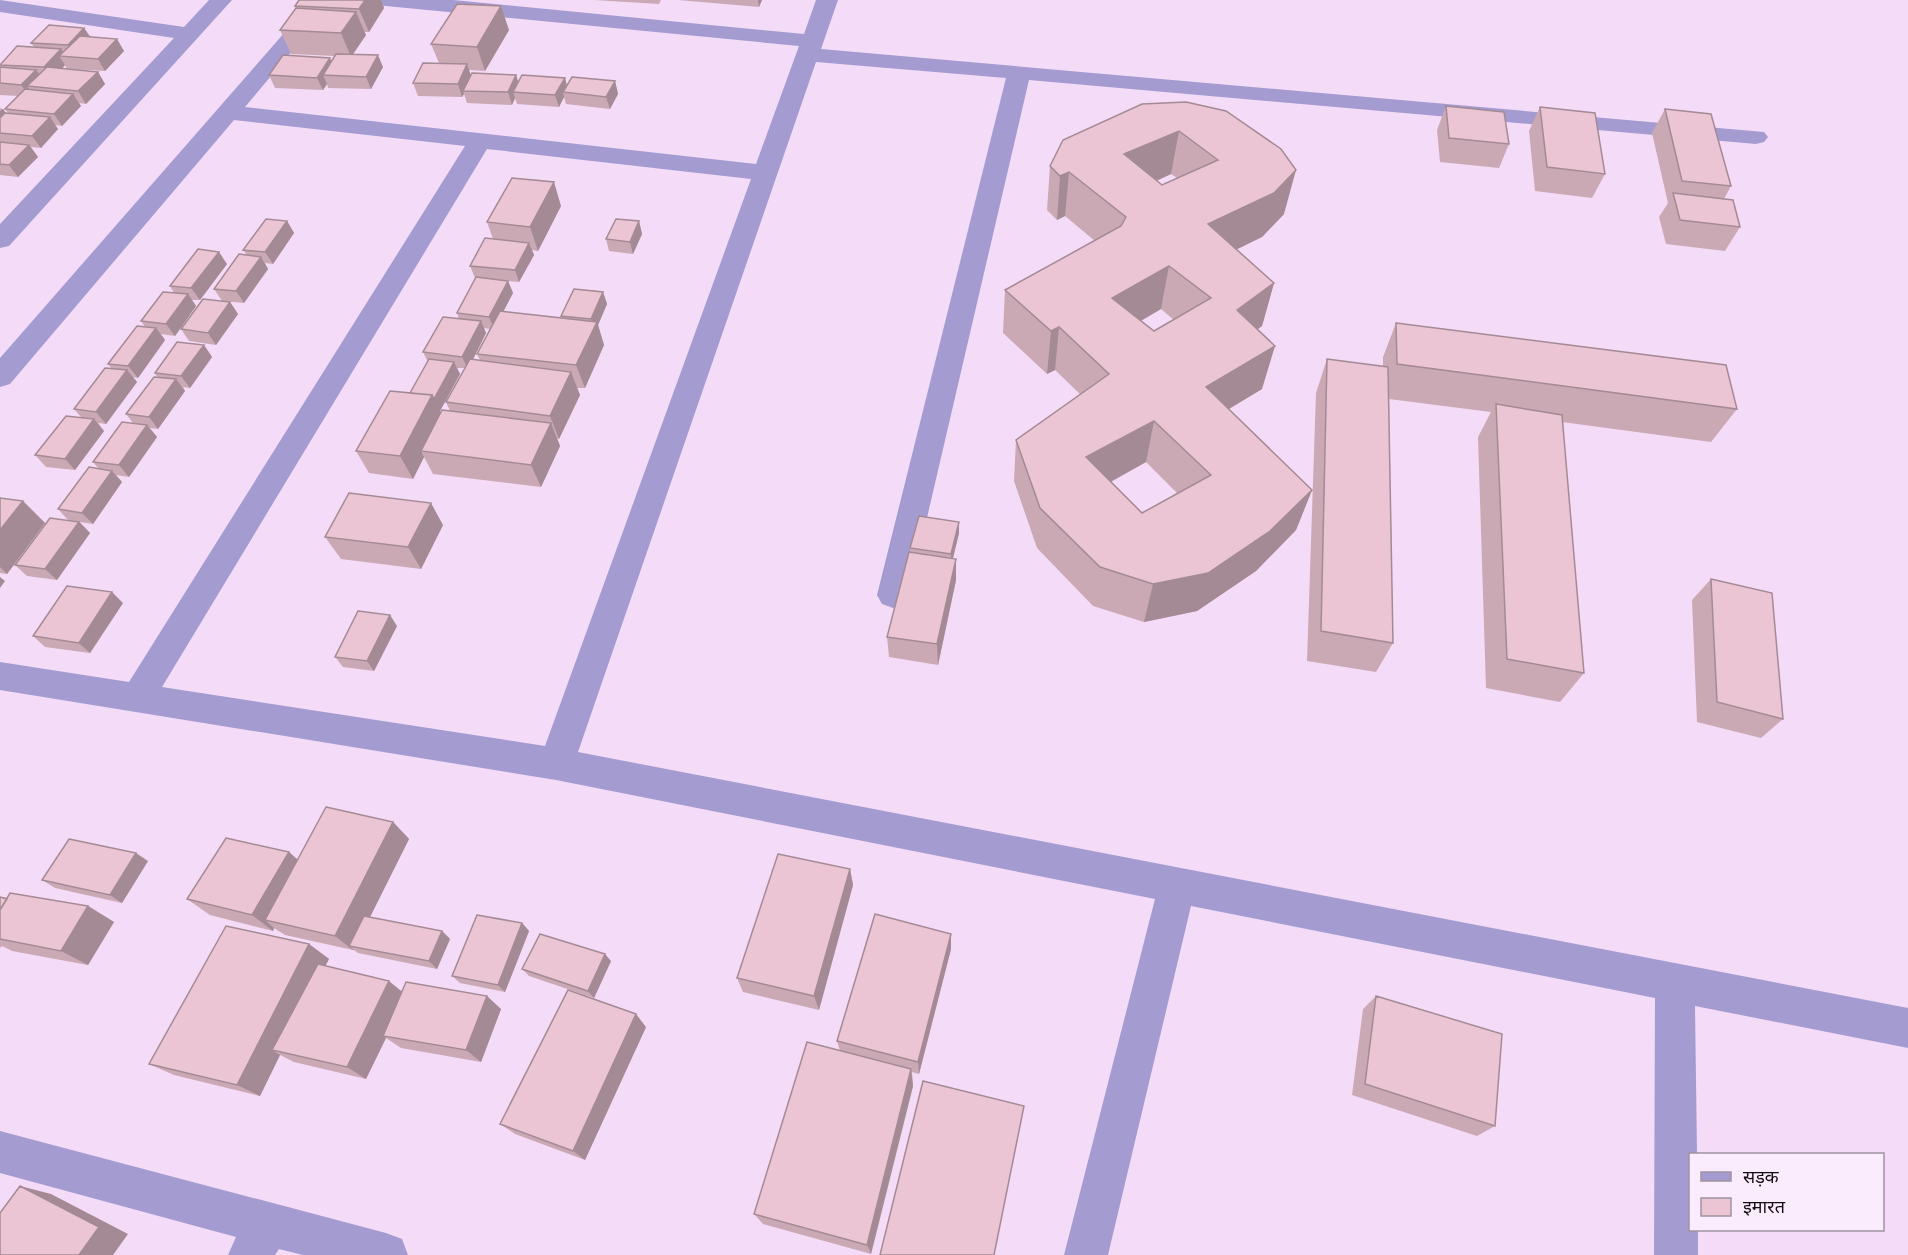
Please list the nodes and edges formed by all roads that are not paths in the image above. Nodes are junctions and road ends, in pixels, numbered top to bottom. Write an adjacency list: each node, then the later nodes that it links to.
1 (221, 0): 7 (street)
2 (324, 0): 10 (street)
3 (386, 0): 6 (street)
4 (827, 0): 8 (street)
5 (0, 6): 7 (street)
6 (563, 8): 8 (street)
7 (190, 34): 14 (street)
8 (810, 48): 9 (street); 13 (street)
9 (1019, 73): 11 (street); 16 (street)
10 (227, 112): 12 (street); 15 (street)
11 (1756, 137)
12 (480, 141): 13 (street); 18 (street)
13 (765, 173): 19 (street)
14 (0, 240)
15 (0, 377)
16 (892, 595)
17 (0, 676): 18 (street)
18 (137, 698): 19 (street)
19 (556, 764): 20 (street)
20 (1177, 885): 21 (street); 26 (street)
21 (1675, 982): 22 (street); 27 (street)
22 (1908, 1028)
23 (0, 1152): 24 (street)
24 (259, 1239): 25 (street)
25 (386, 1255)
26 (1086, 1255)
27 (1676, 1255)

